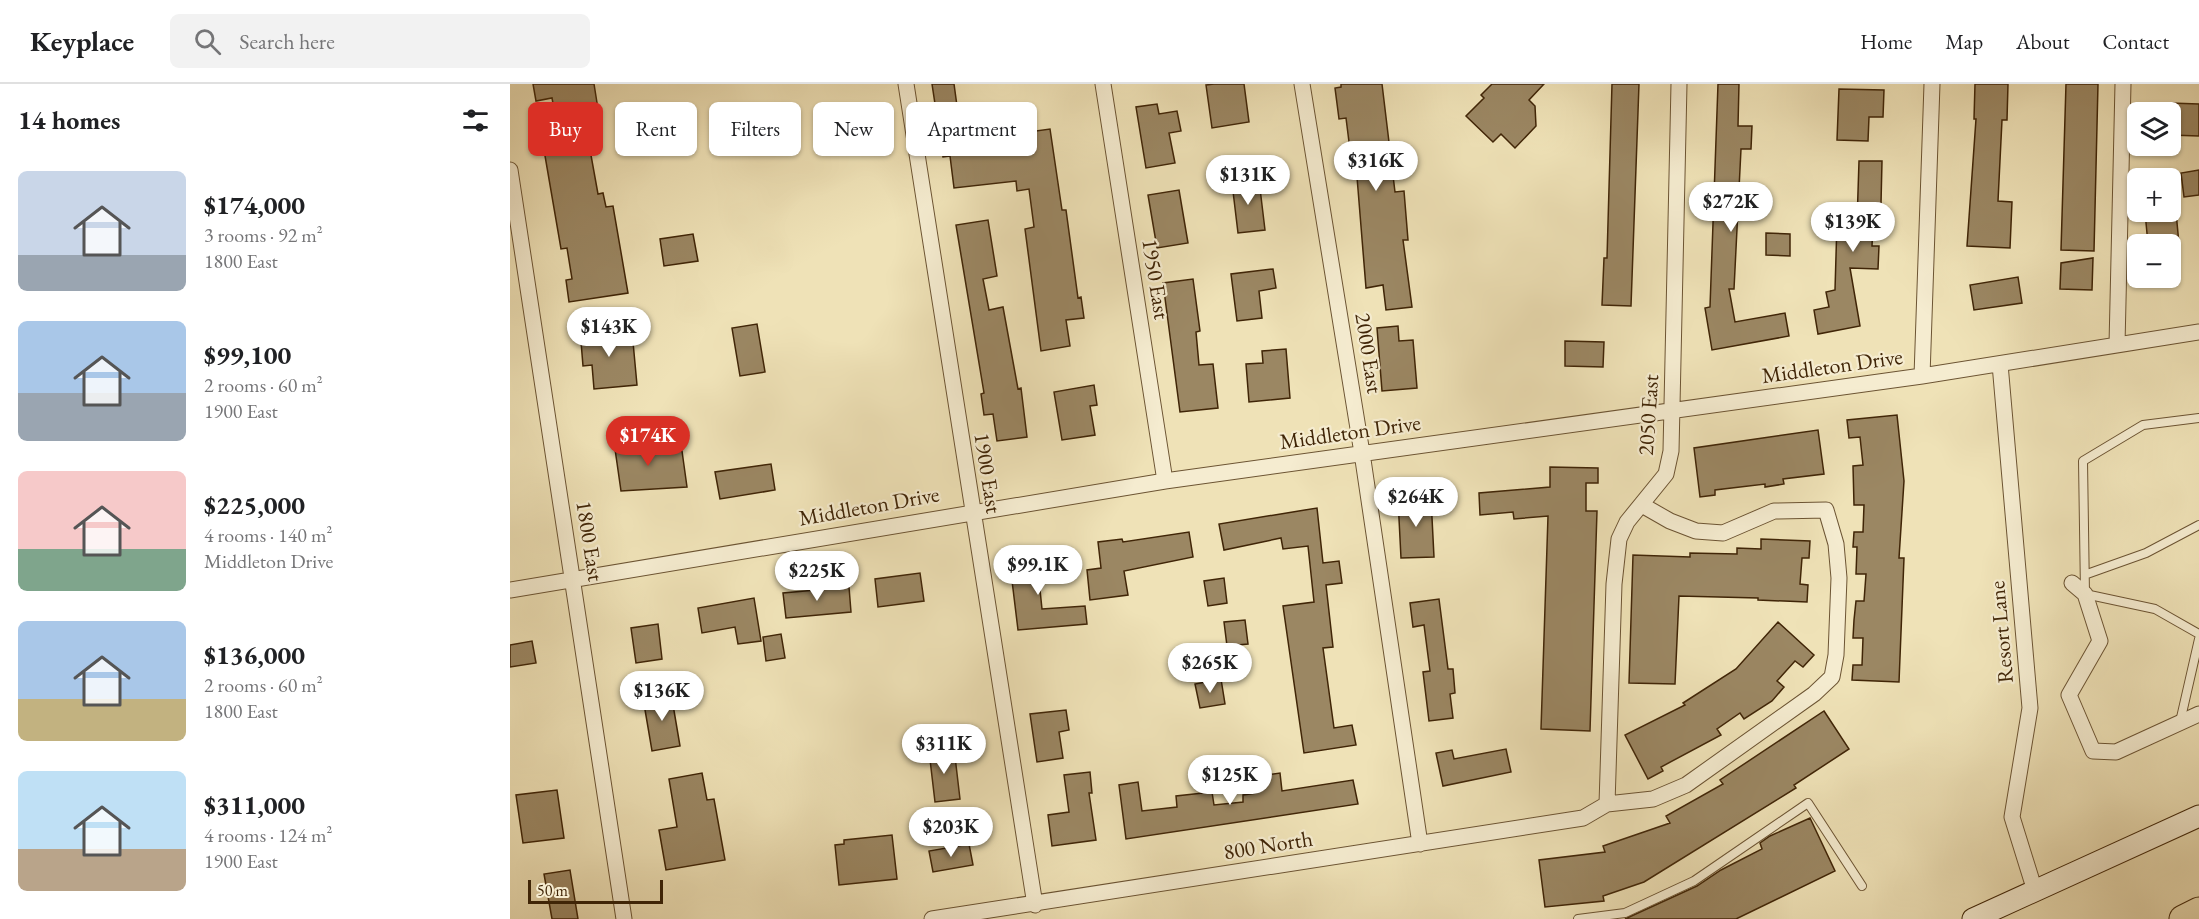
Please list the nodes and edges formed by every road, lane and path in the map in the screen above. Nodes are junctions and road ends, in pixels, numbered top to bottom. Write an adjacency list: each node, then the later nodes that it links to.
1 (906, 84): 17 (street, 1900 East)
2 (1102, 84): 15 (street, 1950 East)
3 (1302, 84): 14 (street, 2000 East)
4 (1679, 84): 12 (street, 2050 East)
5 (1932, 84): 11 (street)
6 (2123, 84): 9 (street)
7 (510, 170): 20 (street, 1800 East)
8 (2199, 332): 9 (street, Middleton Drive)
9 (2117, 345): 10 (street, Middleton Drive)
10 (2000, 364): 11 (street, Middleton Drive); 32 (street, Resort Lane)
11 (1922, 376): 12 (street, Middleton Drive)
12 (1672, 411): 14 (street, Middleton Drive); 16 (street, 2050 East)
13 (2199, 418): 19 (lane)
14 (1362, 453): 15 (street, Middleton Drive); 30 (street, 2000 East)
15 (1165, 481): 17 (street, Middleton Drive)
16 (1642, 505): 28 (street, 2050 East); 28 (street)
17 (971, 512): 20 (street, Middleton Drive); 33 (street, 1900 East)
18 (2199, 525): 19 (lane)
19 (2087, 574): 23 (lane)
20 (573, 580): 22 (street, Middleton Drive); 35 (street, 1800 East)
21 (2072, 584): 23 (street)
22 (510, 590)
23 (2085, 594): 24 (lane); 27 (street)
24 (2199, 634)
25 (2199, 639): 27 (lane)
26 (2199, 714): 27 (street)
27 (2180, 723)
28 (1607, 804): 30 (street, 800 North)
29 (2199, 816): 32 (main road)
30 (1420, 844): 33 (street, 800 North)
31 (1862, 886): 37 (lane)
32 (2035, 891): 38 (main road)
33 (1035, 904): 36 (street, 800 North)
34 (2199, 911): 39 (highway)
35 (624, 919)
36 (932, 919)
37 (1578, 919)
38 (1973, 919)
39 (2183, 919)

